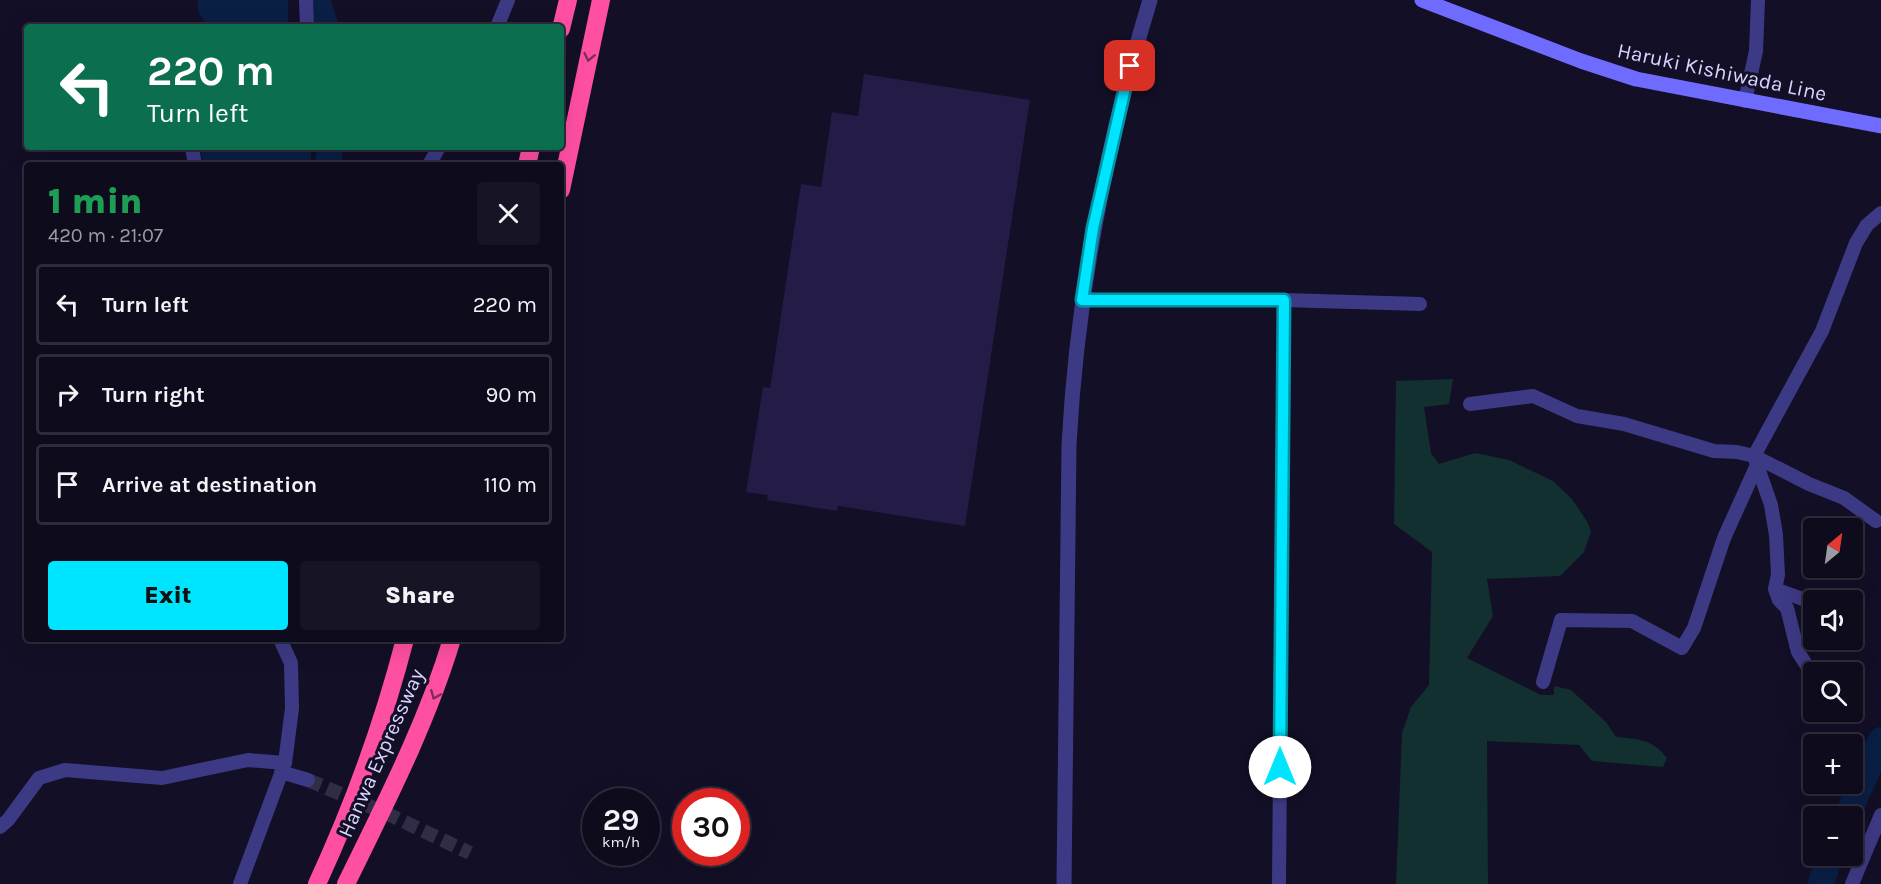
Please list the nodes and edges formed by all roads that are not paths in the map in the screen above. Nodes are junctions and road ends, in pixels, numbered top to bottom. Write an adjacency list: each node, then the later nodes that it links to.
1 (306, 0): 8 (street)
2 (508, 0): 9 (street)
3 (568, 0): 10 (highway)
4 (601, 0): 13 (highway, one-way to 13)
5 (1150, 0): 15 (street)
6 (1422, 0): 11 (main road, Haruki Kishiwada Line)
7 (1758, 0): 11 (street)
8 (307, 24)
9 (497, 24)
10 (562, 24)
11 (1745, 101): 12 (main road, Haruki Kishiwada Line)
12 (1881, 126)
13 (564, 176)
14 (1881, 213): 19 (street)
15 (1082, 300): 16 (street); 35 (street)
16 (1284, 300): 17 (street); 36 (street)
17 (1420, 304)
18 (1470, 404): 19 (street)
19 (1755, 460): 20 (street); 21 (street); 27 (street)
20 (1876, 521)
21 (1775, 589): 22 (street); 26 (street)
22 (1803, 599)
23 (281, 642): 28 (street)
24 (404, 642): 33 (highway, Hanwa Expressway)
25 (451, 642): 34 (highway, Hanwa Expressway, one-way to 34)
26 (1804, 662)
27 (1543, 682)
28 (283, 767): 29 (street); 31 (street); 32 (street)
29 (308, 780)
30 (1881, 815): 37 (street)
31 (0, 826)
32 (240, 884)
33 (317, 884)
34 (346, 884)
35 (1064, 884)
36 (1279, 884)
37 (1852, 884)

